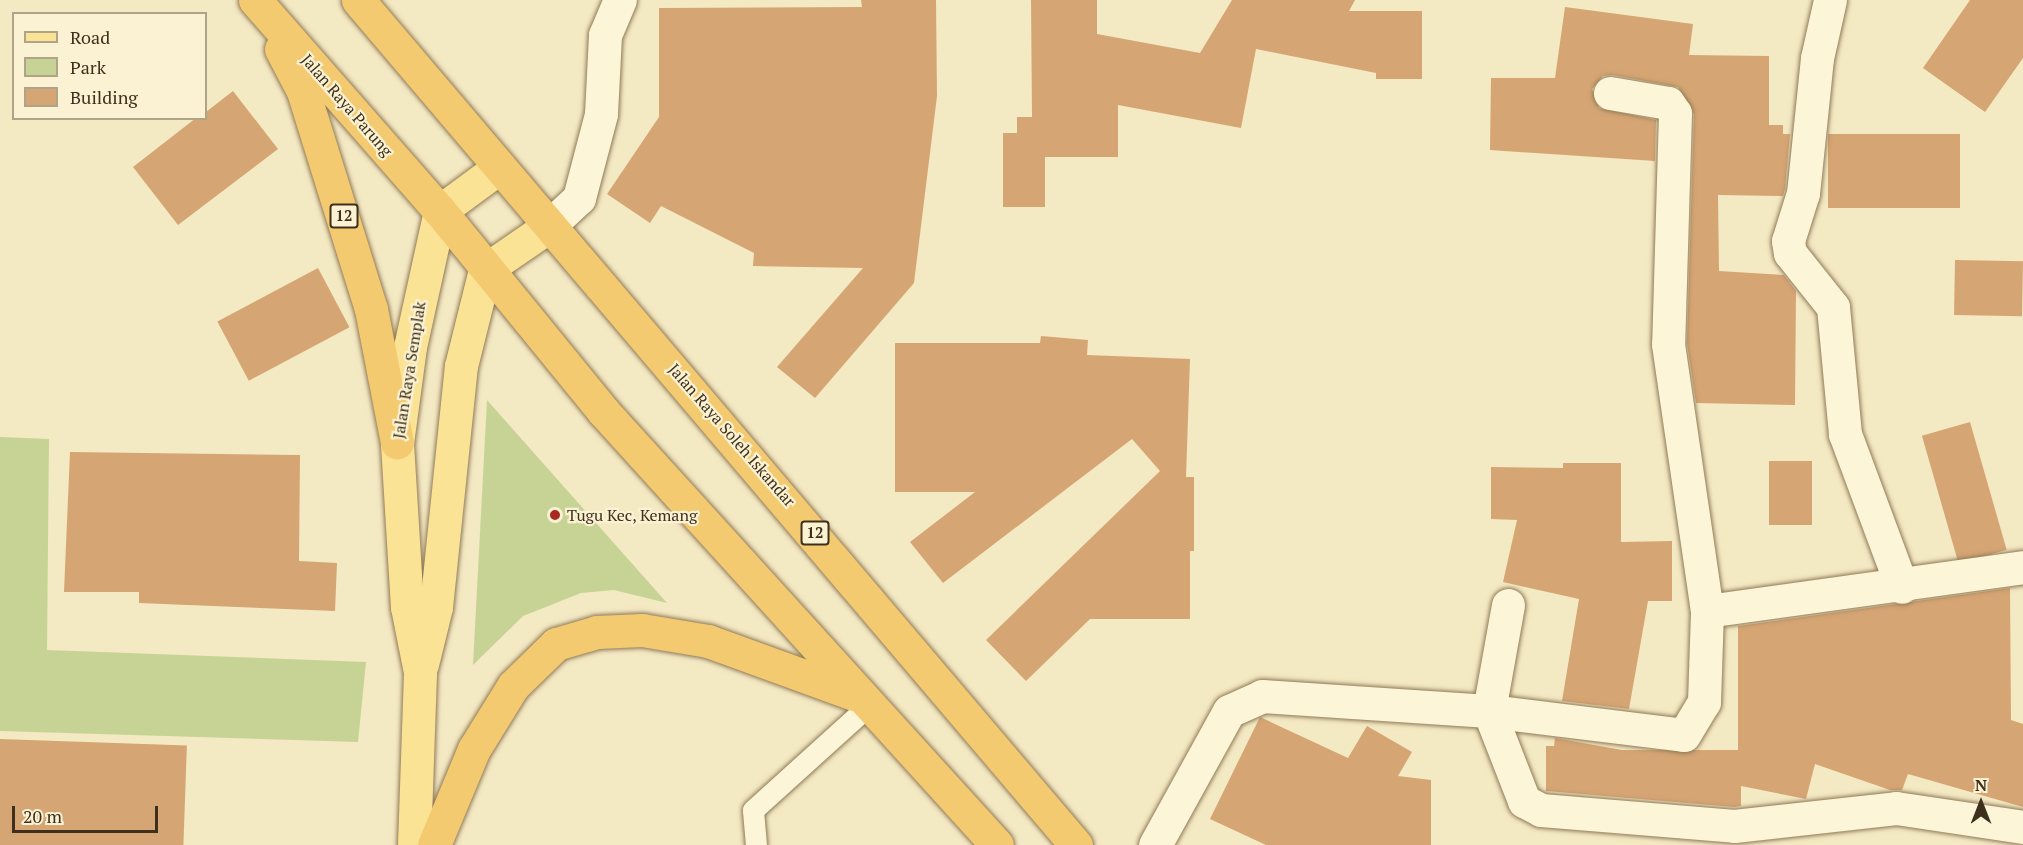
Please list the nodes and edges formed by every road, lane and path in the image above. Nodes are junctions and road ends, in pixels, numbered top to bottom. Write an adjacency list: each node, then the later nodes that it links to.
1 (358, 0): 6 (highway, 12)
2 (620, 0): 8 (street)
3 (1830, 0): 12 (street)
4 (256, 1): 7 (highway, Jalan Raya Parung / 12); 10 (highway, 12)
5 (1610, 93): 14 (street)
6 (497, 169): 7 (main road); 8 (highway, Jalan Raya Soleh Iskandar / 12)
7 (440, 211): 9 (highway, 12); 10 (main road, Jalan Raya Semplak)
8 (549, 226): 9 (main road); 23 (highway, Jalan Raya Soleh Iskandar / 12)
9 (485, 270): 15 (main road, Jalan Raya Semplak); 16 (highway, 12)
10 (397, 442): 15 (main road, Jalan Raya Semplak)
11 (2023, 567): 12 (street)
12 (1902, 586): 14 (street)
13 (1508, 605): 17 (street)
14 (1707, 611): 17 (street)
15 (420, 672): 19 (main road, Jalan Raya Semplak)
16 (863, 701): 20 (highway); 21 (lane); 22 (highway, 12)
17 (1489, 711): 18 (street); 24 (street)
18 (2023, 827)
19 (414, 845)
20 (434, 845)
21 (756, 845)
22 (997, 845)
23 (1076, 845)
24 (1155, 845)

